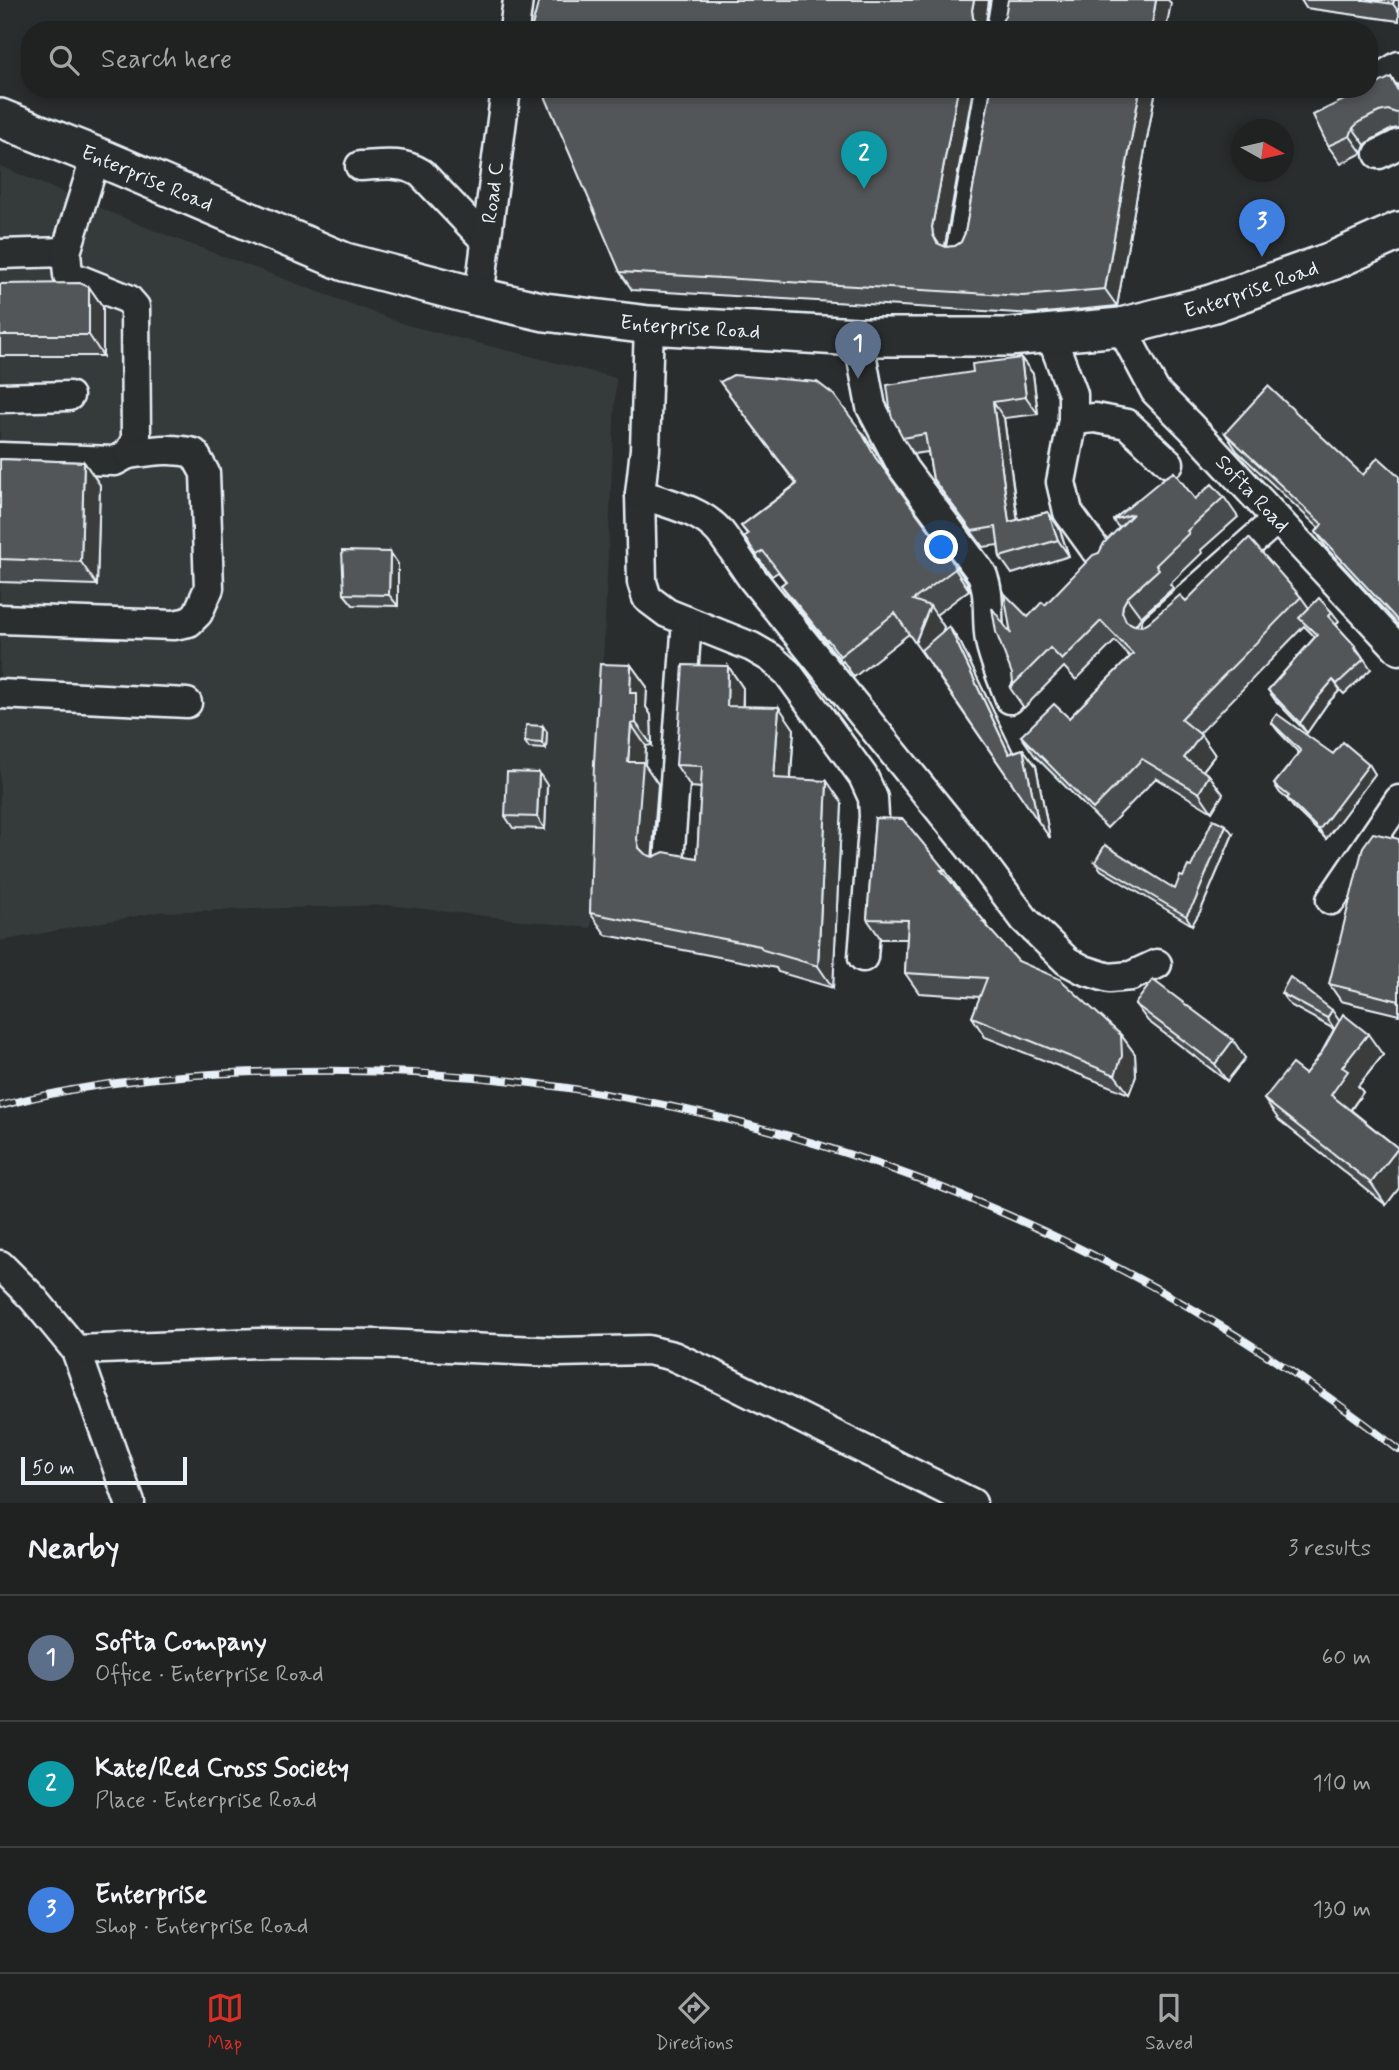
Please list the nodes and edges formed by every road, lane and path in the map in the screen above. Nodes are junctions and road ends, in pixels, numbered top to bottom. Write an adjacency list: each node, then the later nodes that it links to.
1 (518, 0): 3 (street)
2 (1006, 0): 4 (street)
3 (515, 21)
4 (1002, 21)
5 (1399, 66): 6 (street)
6 (1378, 79)
7 (505, 98): 13 (street, Road C)
8 (988, 98): 14 (street)
9 (0, 118): 10 (main road, Enterprise Road)
10 (96, 156): 15 (street); 17 (main road, Enterprise Road)
11 (360, 166): 13 (street)
12 (1399, 231): 19 (main road, Enterprise Road)
13 (486, 241): 17 (street, Road C)
14 (961, 247)
15 (66, 252): 16 (street); 25 (street)
16 (0, 254)
17 (479, 297): 18 (main road, Enterprise Road)
18 (649, 325): 21 (main road, Enterprise Road); 28 (street)
19 (1122, 327): 20 (main road, Enterprise Road); 29 (street, Softa Road)
20 (1050, 333): 21 (main road, Enterprise Road); 24 (street)
21 (858, 337): 36 (street)
22 (69, 396): 23 (street)
23 (0, 398)
24 (1073, 420): 27 (street); 30 (street)
25 (128, 454): 26 (street); 31 (street)
26 (0, 457)
27 (1169, 463)
28 (640, 494): 32 (street); 42 (street)
29 (1277, 519): 33 (street); 34 (street, Softa Road)
30 (1102, 559)
31 (0, 619)
32 (687, 621): 39 (street); 41 (street)
33 (1152, 629)
34 (1399, 650)
35 (0, 694): 37 (street)
36 (1010, 699)
37 (187, 703)
38 (1399, 800): 40 (street)
39 (669, 862)
40 (1331, 900)
41 (863, 957)
42 (1157, 964)
43 (0, 1265): 44 (street)
44 (76, 1350): 45 (street); 46 (street)
45 (130, 1503)
46 (972, 1503)

